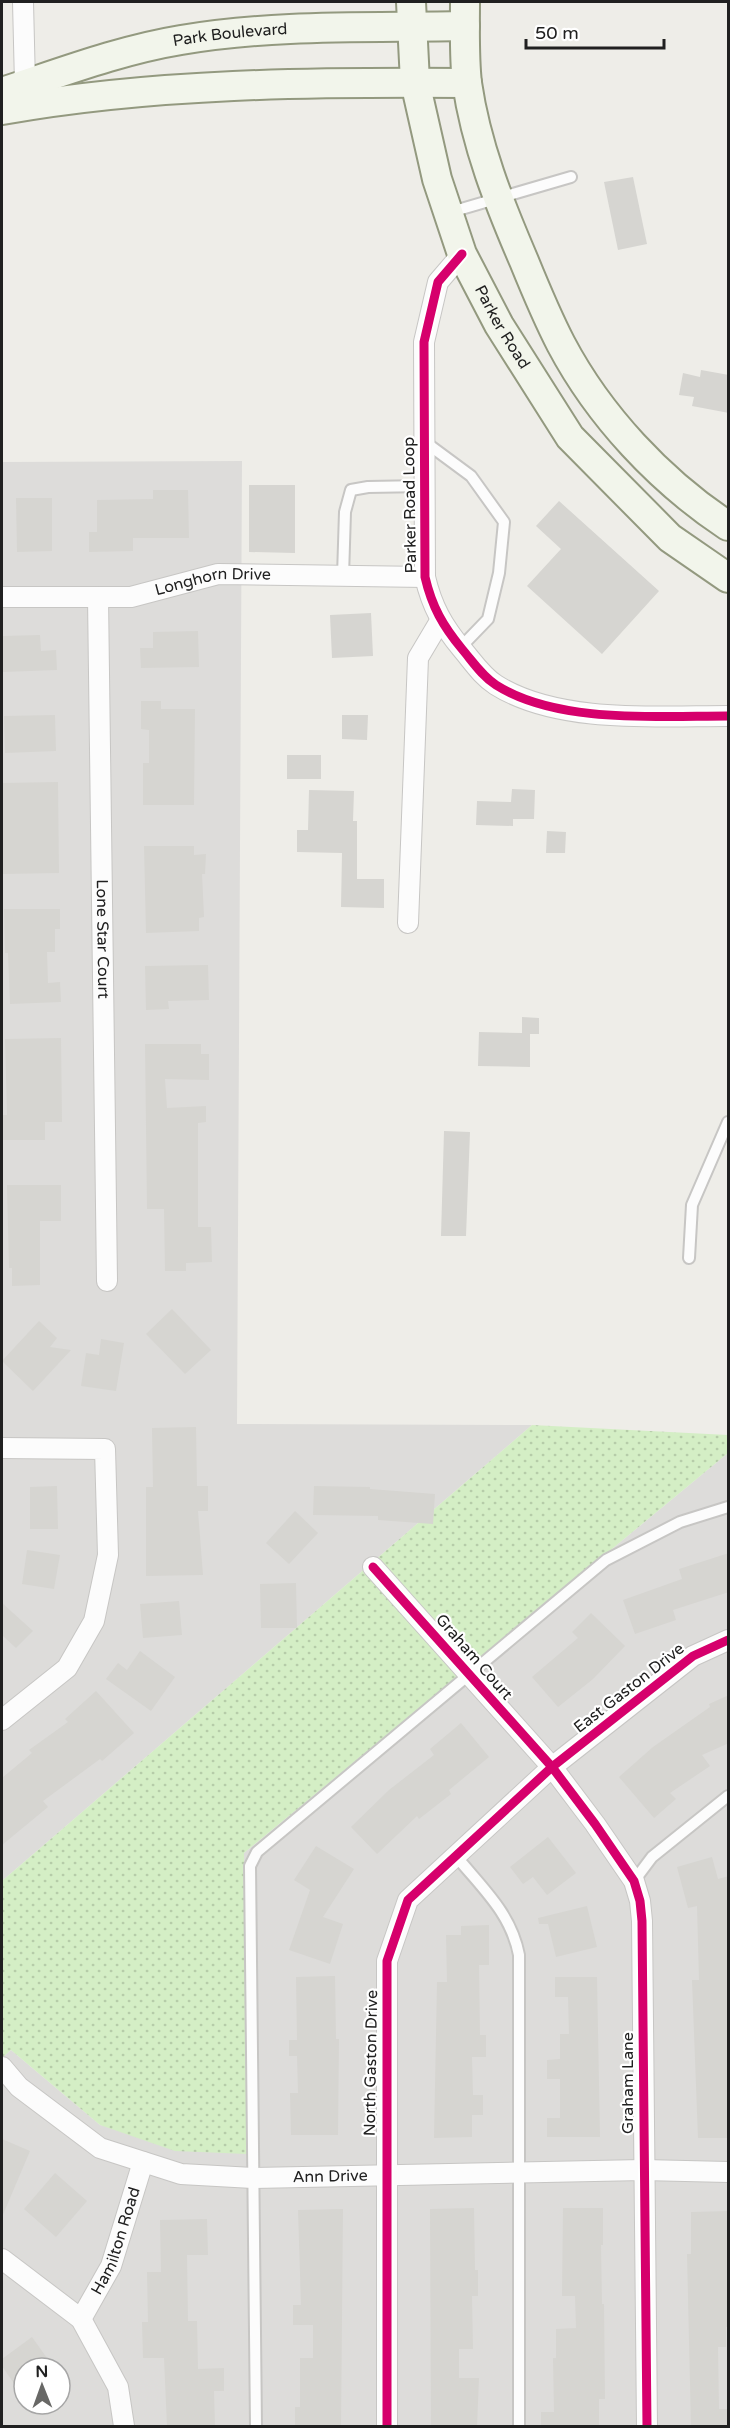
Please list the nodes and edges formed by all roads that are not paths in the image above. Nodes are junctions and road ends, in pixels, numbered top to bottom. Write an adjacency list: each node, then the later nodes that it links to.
1 (23, 2): 6 (street)
2 (411, 14): 3 (main road, Park Boulevard); 4 (main road, Parker Road); 6 (main road, Park Boulevard)
3 (465, 14): 5 (main road)
4 (415, 82): 5 (main road); 7 (main road); 10 (main road, Parker Road)
5 (467, 83): 9 (main road)
6 (13, 88)
7 (2, 110)
8 (571, 177): 9 (lane)
9 (497, 199): 10 (lane); 14 (main road)
10 (447, 213): 11 (main road, Parker Road)
11 (462, 254): 12 (street, Parker Road Loop); 17 (main road, Parker Road)
12 (424, 442): 13 (street, Parker Road Loop); 21 (lane)
13 (425, 486): 15 (lane); 16 (street, Parker Road Loop)
14 (729, 526)
15 (343, 576): 16 (street, Longhorn Drive); 19 (street, Longhorn Drive)
16 (425, 578): 20 (street, Parker Road Loop)
17 (729, 578)
18 (2, 597): 19 (street, Longhorn Drive)
19 (98, 597): 26 (street, Lone Star Court)
20 (440, 621): 21 (street, Parker Road Loop); 23 (street)
21 (460, 648): 22 (street, Parker Road Loop)
22 (729, 716)
23 (408, 923)
24 (729, 1122): 25 (lane)
25 (689, 1258)
26 (107, 1281)
27 (2, 1448): 32 (street)
28 (729, 1507): 31 (lane)
29 (373, 1567): 31 (street, Graham Court)
30 (729, 1640): 33 (street, East Gaston Drive)
31 (468, 1674): 33 (street, Graham Court); 43 (lane)
32 (2, 1720)
33 (552, 1767): 35 (street, North Gaston Drive); 36 (street, Graham Lane)
34 (729, 1796): 36 (lane)
35 (456, 1856): 41 (lane); 42 (street, North Gaston Drive)
36 (634, 1881): 39 (street, Graham Lane)
37 (2, 2067): 38 (street, Ann Drive)
38 (143, 2162): 43 (street, Ann Drive); 45 (street, Hamilton Road)
39 (644, 2170): 40 (street, Ann Drive); 41 (street, Ann Drive); 50 (street, Graham Lane)
40 (729, 2172)
41 (518, 2174): 42 (street, Ann Drive); 49 (lane)
42 (385, 2176): 43 (street, Ann Drive); 48 (street, North Gaston Drive)
43 (253, 2178): 47 (lane)
44 (2, 2259): 45 (street)
45 (81, 2319): 46 (street)
46 (124, 2427)
47 (256, 2427)
48 (387, 2427)
49 (519, 2427)
50 (646, 2427)

